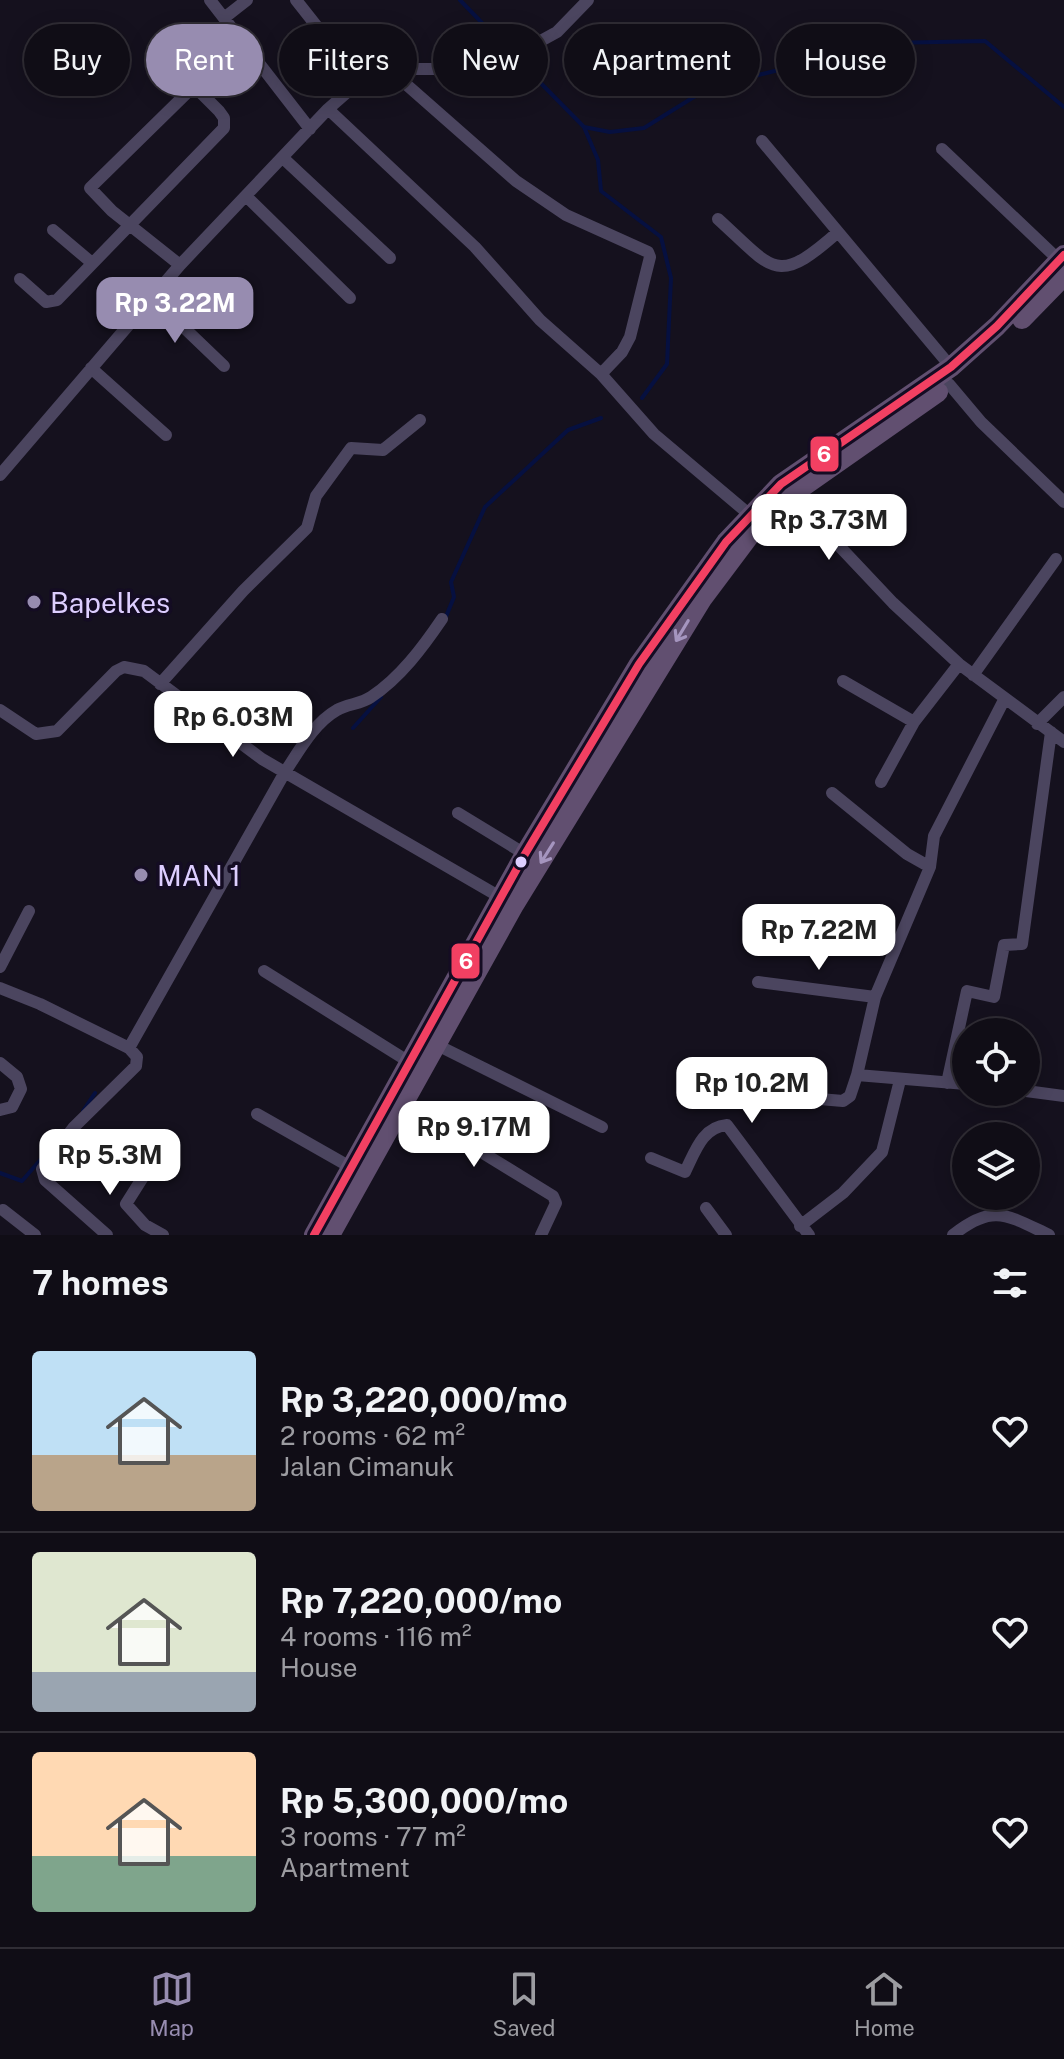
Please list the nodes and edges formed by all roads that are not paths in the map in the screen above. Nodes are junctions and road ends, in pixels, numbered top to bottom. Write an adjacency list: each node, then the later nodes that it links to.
1 (210, 0): 5 (street)
2 (247, 0): 5 (street)
3 (296, 0): 6 (street)
4 (588, 0): 7 (street)
5 (224, 18): 13 (street)
6 (315, 24)
7 (417, 70)
8 (417, 94): 31 (street)
9 (184, 96): 19 (street)
10 (202, 96): 19 (street)
11 (343, 96): 12 (street)
12 (328, 109): 13 (street); 31 (street)
13 (310, 129): 16 (street)
14 (762, 141): 21 (street)
15 (942, 149): 24 (street)
16 (283, 158): 17 (street); 22 (street)
17 (246, 196): 25 (street); 28 (street)
18 (718, 219): 21 (street)
19 (128, 225): 23 (street); 25 (street)
20 (53, 230): 23 (street)
21 (838, 232): 32 (street)
22 (390, 258)
23 (92, 263): 26 (street)
24 (1063, 264): 32 (main road)
25 (180, 265): 27 (street)
26 (20, 279)
27 (152, 297): 29 (street); 30 (street)
28 (350, 298)
29 (224, 366)
30 (91, 368): 34 (street); 35 (street)
31 (601, 374): 38 (street)
32 (950, 375): 36 (main road); 37 (street); 38 (main road)
33 (420, 420): 44 (street)
34 (166, 435)
35 (0, 475)
36 (791, 495): 41 (street); 52 (main road, one-way to 52)
37 (1064, 502)
38 (750, 515): 52 (main road)
39 (1056, 559): 42 (street)
40 (442, 619): 53 (street)
41 (959, 664): 42 (street); 48 (street)
42 (973, 675): 46 (street)
43 (843, 681): 48 (street)
44 (160, 684): 47 (street); 53 (street)
45 (1064, 697): 49 (street)
46 (1004, 700): 49 (street); 58 (street)
47 (0, 710)
48 (914, 722): 54 (street)
49 (1037, 724): 50 (street)
50 (1051, 732): 51 (street); 72 (street)
51 (1064, 742)
52 (596, 756): 57 (main road); 59 (main road, one-way to 59)
53 (285, 772): 59 (street); 67 (street)
54 (881, 782)
55 (832, 793): 58 (street)
56 (458, 813): 57 (street)
57 (525, 854): 59 (main road)
58 (930, 867): 65 (street)
59 (507, 901): 66 (main road); 69 (main road)
60 (29, 911): 61 (street)
61 (0, 967)
62 (264, 971): 69 (street)
63 (758, 982): 65 (street)
64 (0, 988): 67 (street)
65 (875, 997): 70 (street)
66 (435, 1044): 69 (main road); 80 (street)
67 (129, 1048): 89 (street)
68 (0, 1063): 78 (street)
69 (415, 1066): 77 (main road); 83 (main road)
70 (857, 1075): 71 (street); 76 (street)
71 (900, 1080): 72 (street); 86 (street)
72 (947, 1083): 73 (street)
73 (952, 1083)
74 (1040, 1093): 75 (street)
75 (1064, 1096)
76 (796, 1097)
77 (403, 1104): 91 (main road); 92 (street)
78 (0, 1110)
79 (257, 1114): 83 (street)
80 (602, 1127)
81 (162, 1147): 87 (street)
82 (651, 1158): 86 (street)
83 (352, 1168): 90 (main road)
84 (706, 1208): 93 (street)
85 (3, 1210): 88 (street)
86 (804, 1230)
87 (158, 1233)
88 (35, 1235)
89 (107, 1235)
90 (314, 1235)
91 (330, 1235)
92 (541, 1235)
93 (726, 1235)
94 (953, 1235): 95 (street)
95 (1049, 1235)

